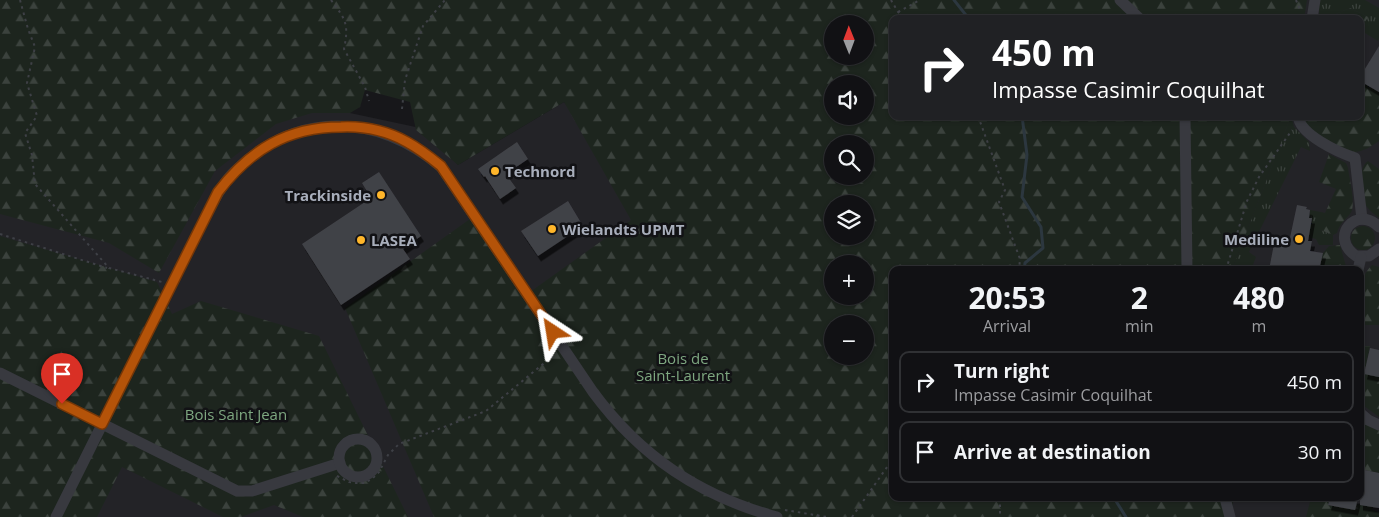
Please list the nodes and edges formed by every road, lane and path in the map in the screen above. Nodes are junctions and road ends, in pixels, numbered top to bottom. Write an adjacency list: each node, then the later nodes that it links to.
1 (20, 0): 28 (path)
2 (331, 0): 14 (path)
3 (445, 0): 15 (path)
4 (891, 0): 9 (path)
5 (920, 0): 9 (path)
6 (1120, 0): 11 (street)
7 (1296, 0): 12 (path)
8 (1315, 0): 13 (street)
9 (898, 12): 10 (path)
10 (902, 15)
11 (1136, 15)
12 (1306, 15)
13 (1308, 15)
14 (369, 101)
15 (402, 109)
16 (979, 120): 24 (path)
17 (1185, 120): 25 (street)
18 (1299, 120): 19 (street); 26 (path)
19 (1362, 219): 20 (street); 23 (street)
20 (1379, 227)
21 (0, 234): 28 (path)
22 (1379, 249): 23 (street)
23 (1360, 257): 27 (street)
24 (1019, 266)
25 (1187, 266)
26 (1227, 266)
27 (1359, 266)
28 (110, 268): 29 (path)
29 (171, 285): 30 (street); 33 (street)
30 (563, 347): 37 (path); 40 (street)
31 (0, 373): 33 (street)
32 (1364, 416): 34 (street)
33 (102, 424): 35 (street); 41 (street)
34 (1379, 426)
35 (340, 463)
36 (889, 464): 43 (path)
37 (333, 474)
38 (1000, 501): 44 (path)
39 (1226, 501): 45 (street)
40 (778, 513): 42 (path)
41 (56, 517)
42 (827, 517)
43 (852, 517)
44 (1000, 517)
45 (1230, 517)

